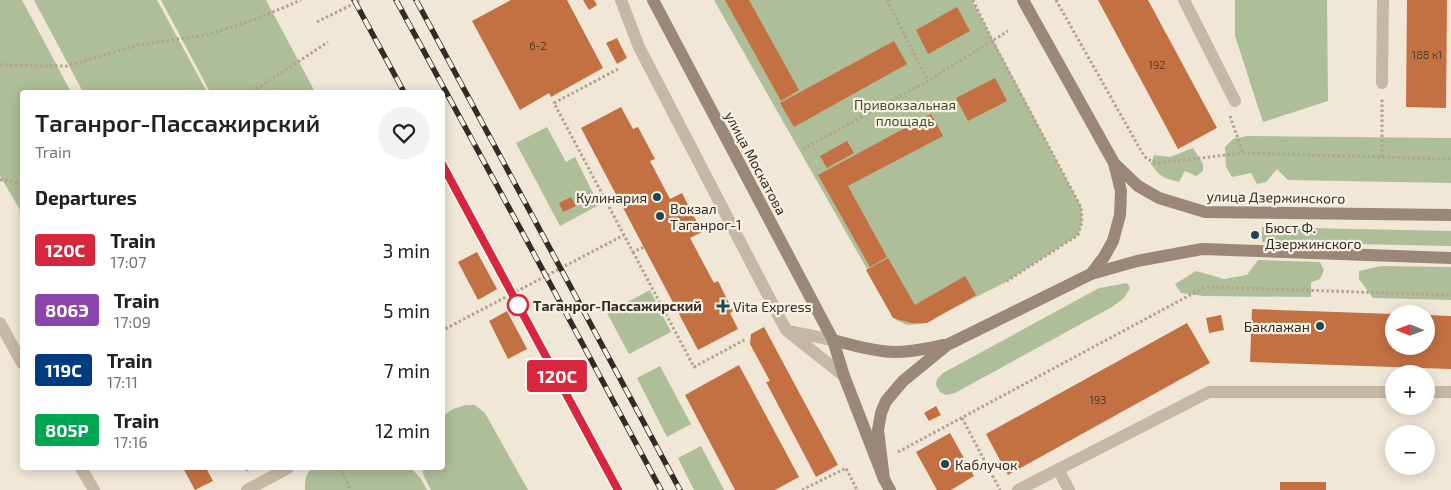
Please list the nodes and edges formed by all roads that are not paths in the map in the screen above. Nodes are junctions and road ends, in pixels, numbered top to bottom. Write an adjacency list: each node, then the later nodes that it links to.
1 (621, 0): 13 (street)
2 (653, 0): 14 (main road, улица Москатова)
3 (1023, 0): 8 (main road)
4 (1184, 0): 7 (street)
5 (1383, 0): 6 (street)
6 (1382, 83)
7 (1236, 101)
8 (1114, 163): 9 (main road, улица Дзержинского); 11 (main road)
9 (1451, 215)
10 (1451, 258): 11 (main road)
11 (1091, 274): 15 (main road)
12 (0, 323): 16 (street)
13 (786, 330): 14 (street); 17 (street)
14 (833, 340): 15 (main road); 17 (main road, улица Москатова)
15 (947, 345): 24 (main road)
16 (20, 359)
17 (844, 376): 24 (main road, улица Москатова)
18 (1385, 392): 21 (street)
19 (1435, 392): 20 (street)
20 (1451, 392)
21 (1058, 469): 27 (street); 28 (street)
22 (82, 470): 25 (street)
23 (284, 470): 26 (street)
24 (887, 485)
25 (94, 490)
26 (246, 490)
27 (1018, 490)
28 (1069, 490)

